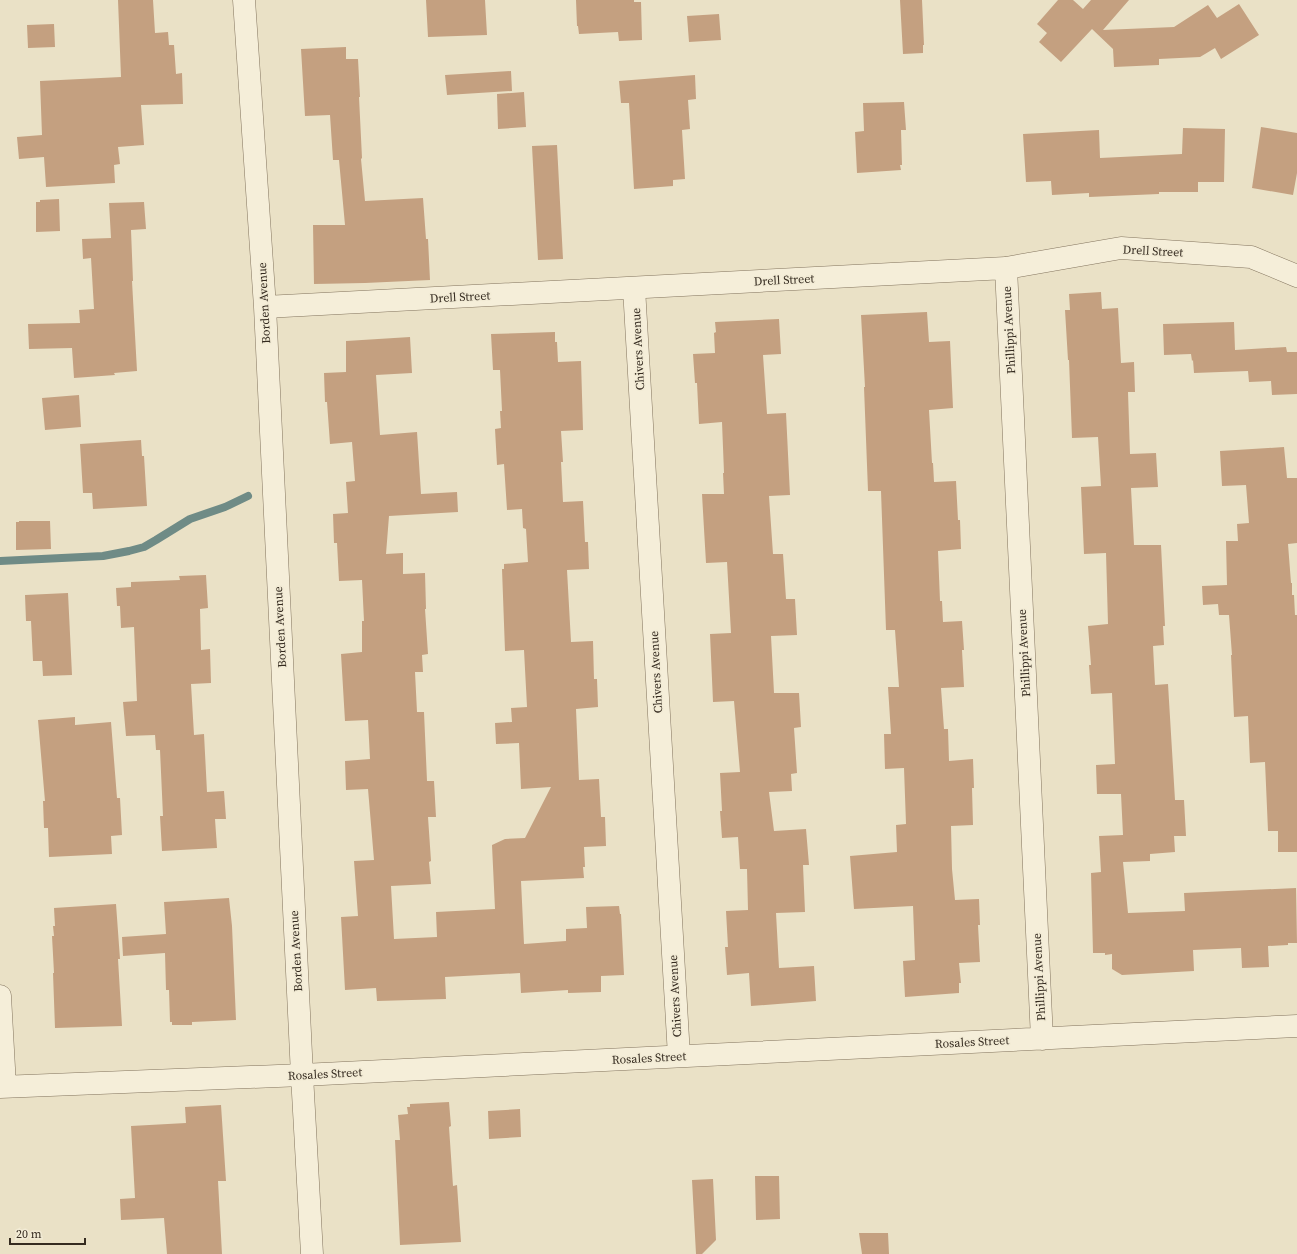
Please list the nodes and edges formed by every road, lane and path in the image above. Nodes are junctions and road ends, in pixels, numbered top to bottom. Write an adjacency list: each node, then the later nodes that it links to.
1 (244, 0): 5 (street, Borden Avenue)
2 (1006, 268): 3 (street, Drell Street); 4 (street, Drell Street); 8 (street, Phillippi Avenue)
3 (1297, 276)
4 (634, 288): 5 (street, Drell Street); 9 (street, Chivers Avenue)
5 (264, 307): 10 (street, Borden Avenue)
6 (0, 996): 11 (street)
7 (1297, 1026): 8 (street, Rosales Street)
8 (1042, 1038): 9 (street, Rosales Street)
9 (679, 1056): 10 (street, Rosales Street)
10 (302, 1075): 11 (street, Rosales Street); 12 (street, Borden Avenue)
11 (3, 1087)
12 (312, 1254)

